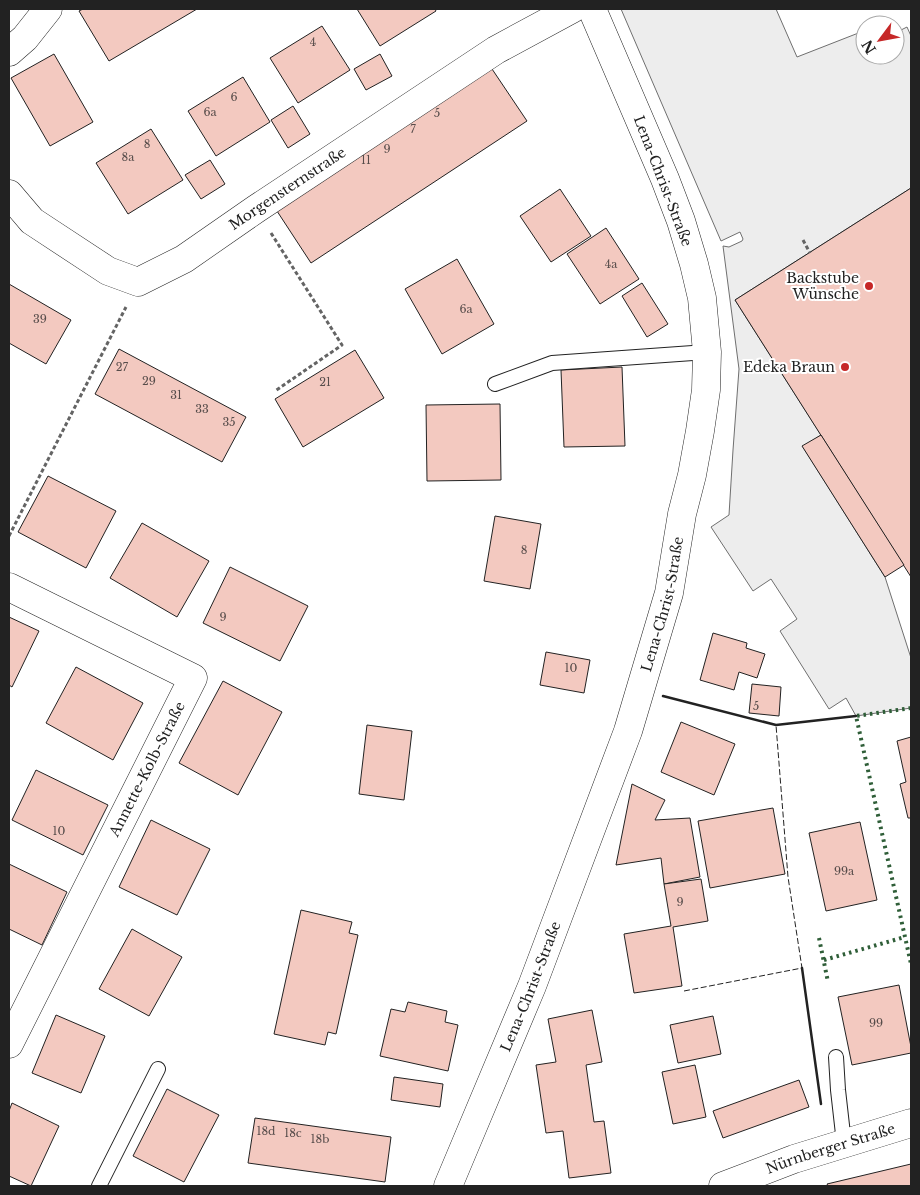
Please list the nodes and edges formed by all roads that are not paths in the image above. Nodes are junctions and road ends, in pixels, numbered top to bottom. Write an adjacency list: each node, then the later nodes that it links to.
1 (48, 9): 4 (street)
2 (572, 9): 5 (street, Morgensternstraße)
3 (592, 9): 6 (street, Lena-Christ-Straße)
4 (9, 52)
5 (9, 194)
6 (707, 352): 7 (lane); 15 (street, Lena-Christ-Straße)
7 (495, 384)
8 (9, 587): 9 (street, Annette-Kolb-Straße)
9 (9, 1044)
10 (836, 1058): 13 (lane)
11 (158, 1069): 14 (lane)
12 (911, 1123): 13 (street, Nürnberger Straße)
13 (844, 1143): 16 (street, Nürnberger Straße)
14 (99, 1186)
15 (448, 1186)
16 (723, 1186)

